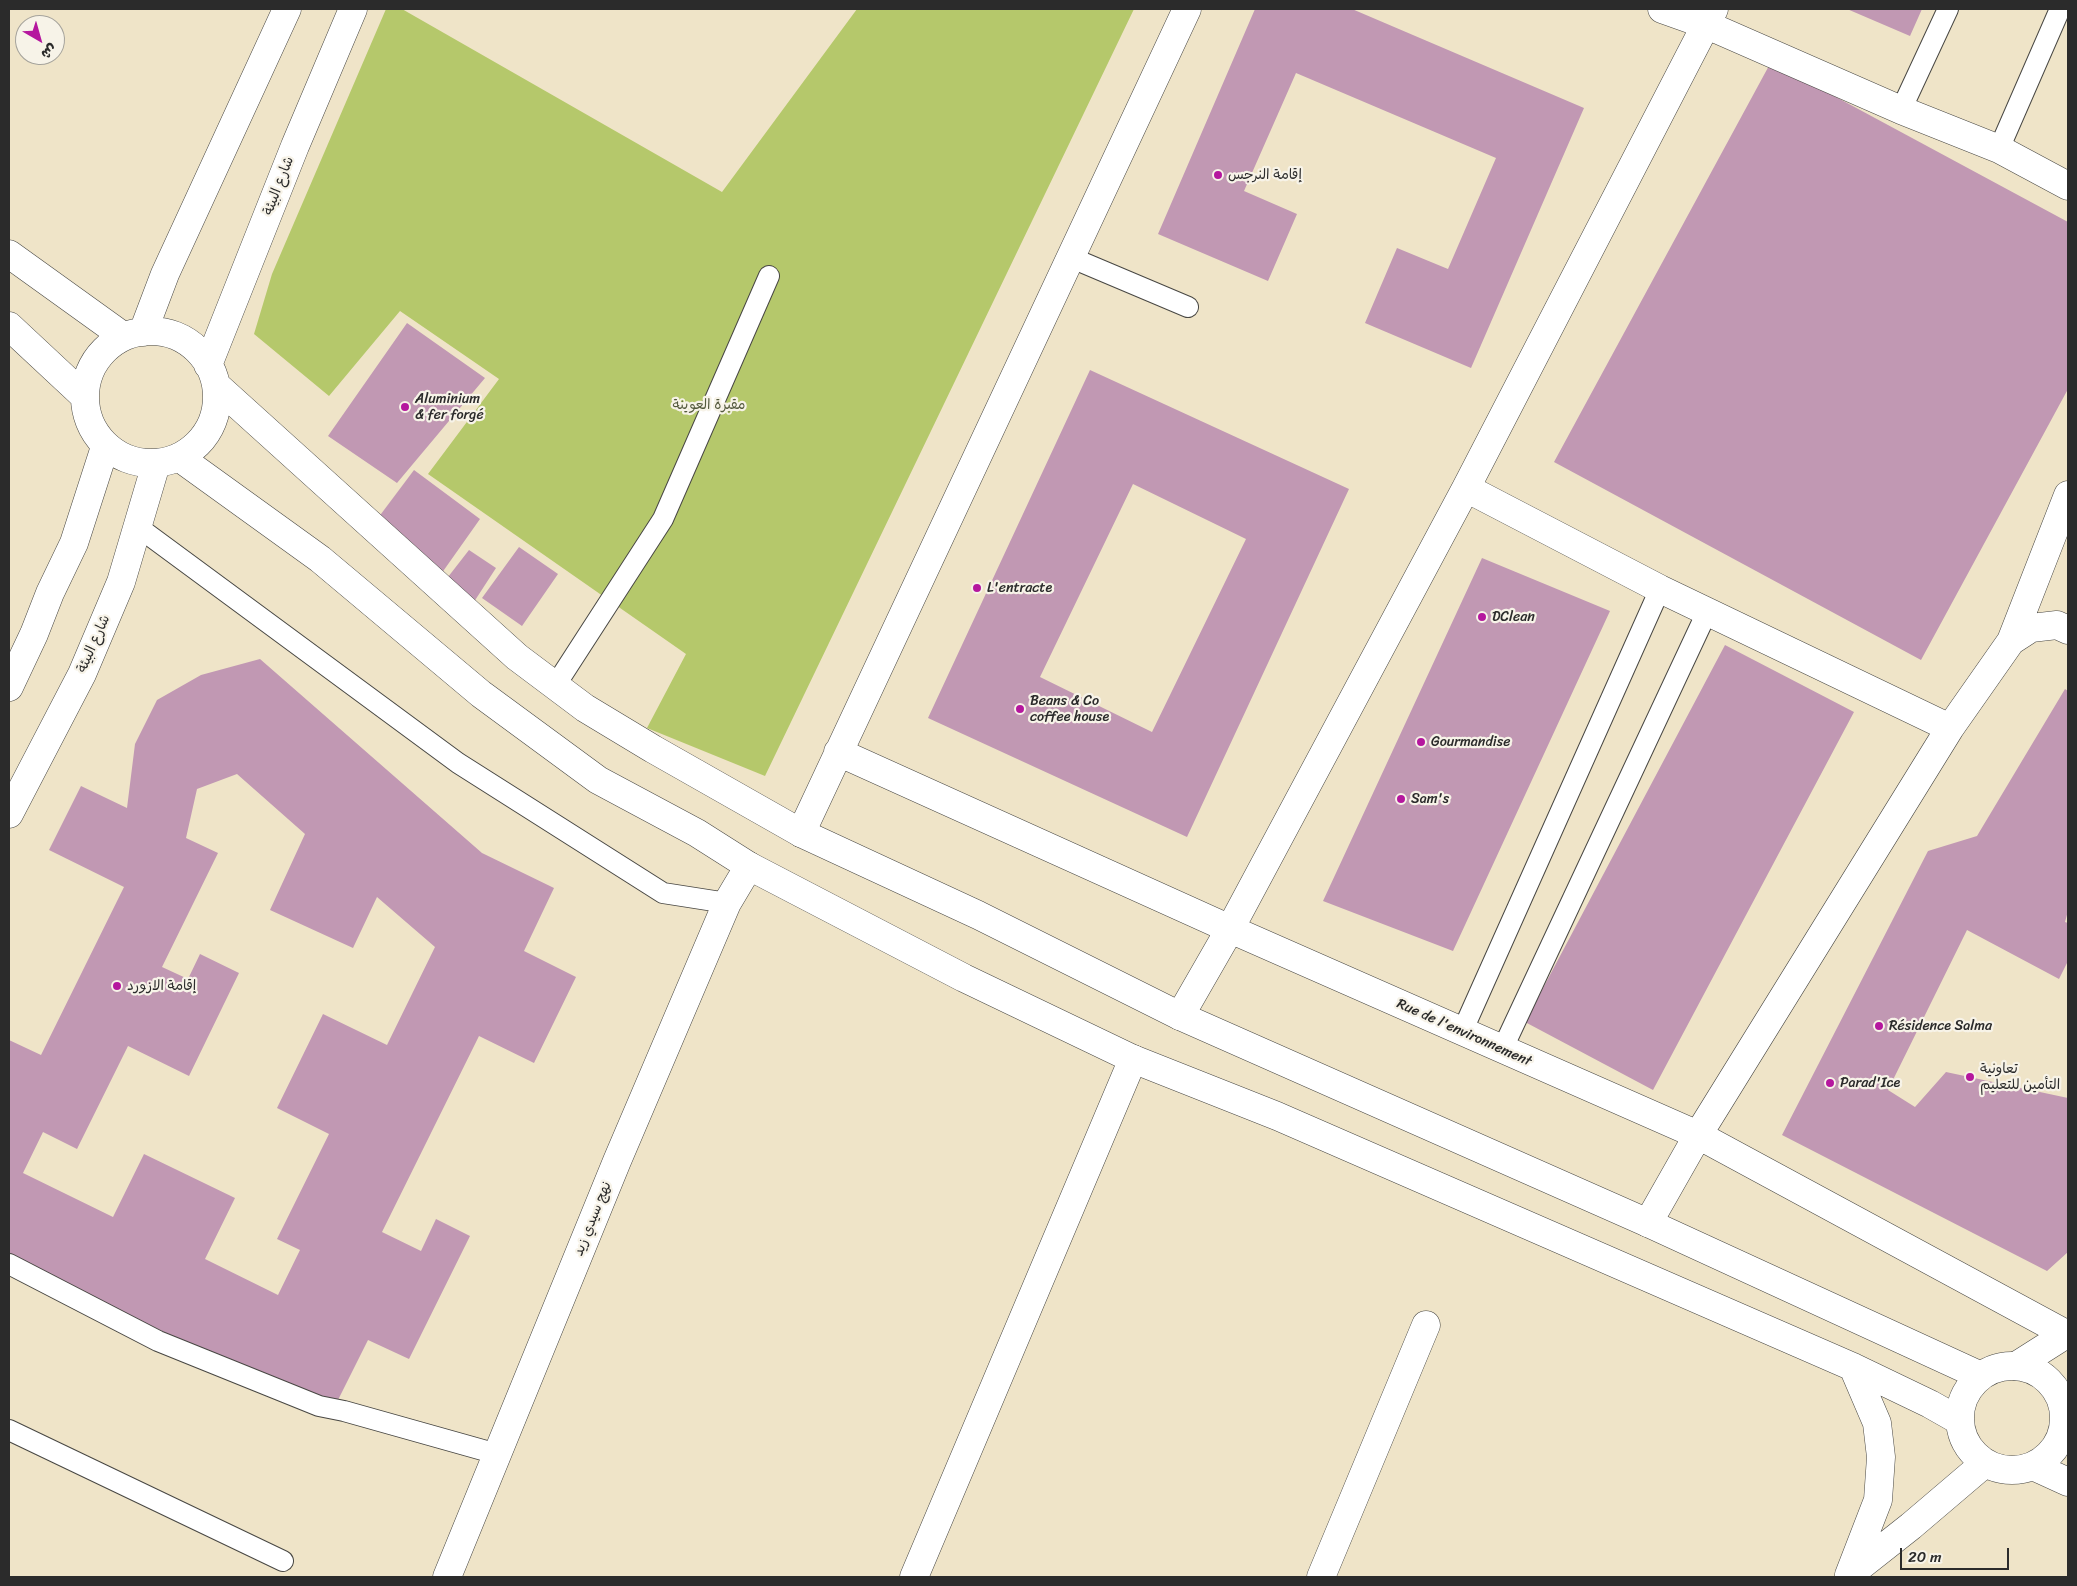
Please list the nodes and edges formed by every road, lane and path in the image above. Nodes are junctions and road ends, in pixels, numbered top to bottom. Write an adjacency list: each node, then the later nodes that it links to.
1 (287, 9): 16 (street)
2 (353, 9): 17 (street, شارع البيئة)
3 (1187, 9): 12 (street)
4 (1662, 9): 7 (street)
5 (1948, 9): 8 (lane)
6 (2060, 9): 9 (lane)
7 (1710, 17): 8 (street); 21 (street)
8 (1902, 110): 9 (street)
9 (1999, 149): 10 (street)
10 (2068, 186)
11 (9, 254): 16 (street)
12 (1072, 258): 14 (lane); 31 (street)
13 (769, 276): 29 (lane)
14 (1188, 307)
15 (9, 326): 18 (street)
16 (133, 334): 17 (street); 18 (street)
17 (213, 375): 20 (street); 29 (street)
18 (84, 396): 19 (street)
19 (105, 447): 20 (street); 28 (street)
20 (168, 461): 23 (street, شارع البيئة); 34 (street)
21 (1466, 488): 24 (street); 36 (street)
22 (2068, 496): 27 (street)
23 (138, 527): 32 (street, شارع البيئة); 35 (lane)
24 (1660, 589): 25 (street); 38 (lane)
25 (1707, 612): 30 (street); 39 (lane)
26 (2068, 630): 27 (street)
27 (2011, 641): 30 (street)
28 (11, 677)
29 (555, 686): 33 (street)
30 (1950, 728): 41 (street)
31 (838, 752): 33 (street); 36 (street, Rue de l'environnement)
32 (9, 814)
33 (801, 833): 37 (street)
34 (749, 866): 35 (street, نهج سيدي زيد); 40 (street)
35 (727, 903): 52 (street, نهج سيدي زيد)
36 (1230, 929): 37 (street); 38 (street, Rue de l'environnement)
37 (1180, 1016): 42 (street)
38 (1462, 1032): 39 (street, Rue de l'environnement)
39 (1502, 1050): 41 (street, Rue de l'environnement)
40 (1133, 1059): 47 (street); 59 (street)
41 (1698, 1135): 42 (street); 45 (street, Rue de l'environnement)
42 (1648, 1223): 48 (street)
43 (9, 1264): 52 (lane)
44 (1426, 1326): 60 (street)
45 (2067, 1334): 46 (street)
46 (2016, 1366): 48 (street); 49 (street)
47 (1853, 1367): 50 (street); 57 (street)
48 (1982, 1376): 50 (street)
49 (2066, 1406): 54 (street)
50 (1960, 1422): 53 (street)
51 (9, 1430): 56 (lane)
52 (497, 1454): 58 (street, نهج سيدي زيد)
53 (1985, 1462): 54 (street); 57 (street)
54 (2033, 1466): 55 (street)
55 (2068, 1482)
56 (283, 1561)
57 (1847, 1576)
58 (447, 1577)
59 (914, 1577)
60 (1320, 1577)

